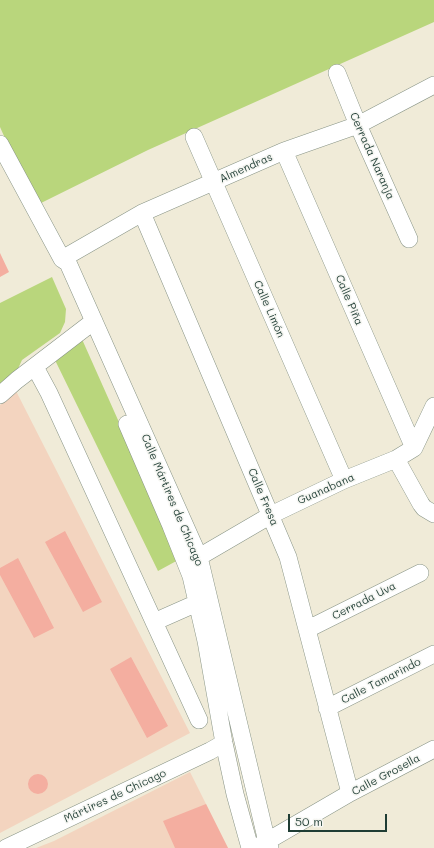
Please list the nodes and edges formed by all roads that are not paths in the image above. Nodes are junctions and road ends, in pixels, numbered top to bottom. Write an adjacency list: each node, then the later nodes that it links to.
1 (337, 73): 3 (street, Cerrada Naranja)
2 (433, 89): 3 (street, Almendras)
3 (358, 125): 6 (street, Almendras); 9 (street, Cerrada Naranja)
4 (194, 137): 7 (street, Calle Limón)
5 (0, 144): 10 (street, Calle Mártires de Chicago)
6 (284, 151): 7 (street, Almendras); 15 (street, Calle Piña)
7 (213, 182): 8 (street, Almendras); 17 (street, Calle Limón)
8 (142, 213): 10 (street, Almendras); 19 (street, Calle Fresa)
9 (409, 239)
10 (62, 259): 11 (street, Calle Mártires de Chicago)
11 (90, 324): 12 (street); 20 (street, Calle Mártires de Chicago); 22 (street, Calle Mártires de Chicago)
12 (35, 366): 13 (street); 23 (street)
13 (0, 395)
14 (434, 406): 15 (street)
15 (414, 448): 16 (street, Guanabana)
16 (396, 459): 17 (street, Guanabana); 18 (street)
17 (344, 480): 19 (street, Guanabana)
18 (434, 514)
19 (271, 515): 20 (street, Guanabana); 24 (street, Calle Fresa)
20 (199, 557): 31 (street, Calle Mártires de Chicago)
21 (420, 573): 24 (street, Cerrada Uva)
22 (197, 603): 23 (street); 28 (street, Calle Mártires de Chicago)
23 (154, 622): 27 (street)
24 (308, 629): 26 (street, Calle Fresa)
25 (434, 654): 26 (street, Calle Tamarindo)
26 (328, 708): 30 (street, Calle Fresa)
27 (199, 720)
28 (224, 743): 32 (street, Mártires de Chicago); 33 (street, Calle Mártires de Chicago)
29 (434, 749): 30 (street, Calle Grosella)
30 (350, 793): 31 (street, Calle Grosella)
31 (264, 846)
32 (6, 848)
33 (250, 848)

